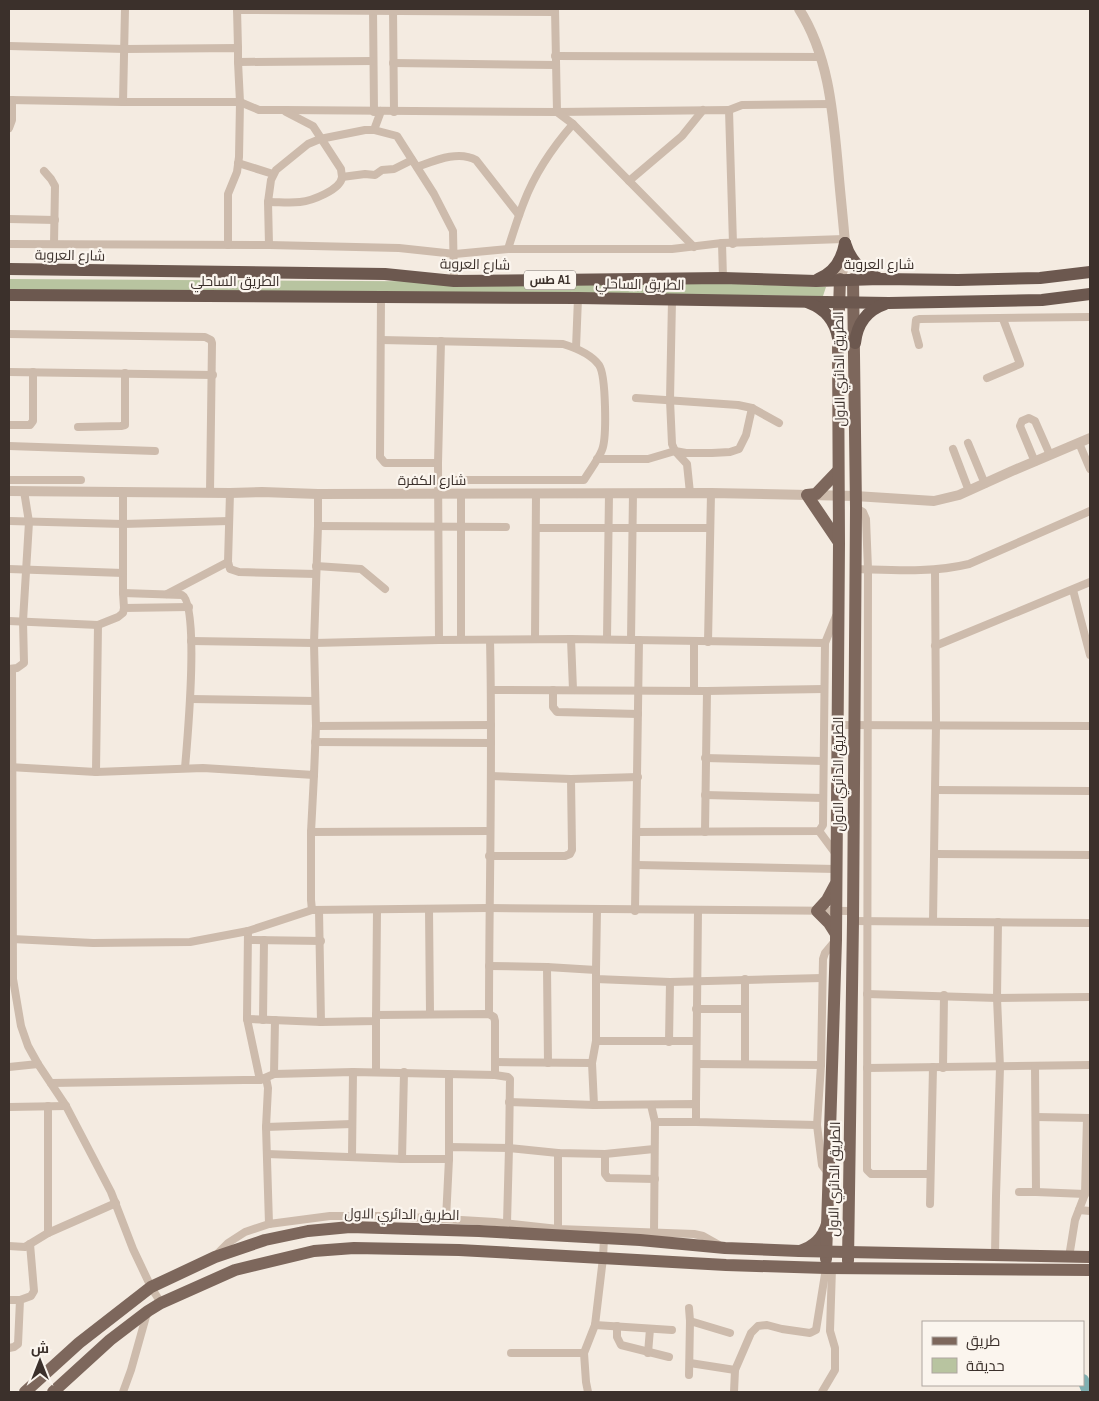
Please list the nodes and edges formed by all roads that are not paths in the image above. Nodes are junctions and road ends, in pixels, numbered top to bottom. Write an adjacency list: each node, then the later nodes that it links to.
1 (125, 9): 9 (street)
2 (799, 9): 10 (street)
3 (237, 10): 4 (street); 8 (street)
4 (373, 10): 5 (street); 11 (street)
5 (393, 10): 6 (street); 14 (street)
6 (555, 11): 12 (street)
7 (9, 46): 9 (street)
8 (238, 48): 9 (street); 13 (street)
9 (125, 49): 16 (street)
10 (821, 57): 12 (street); 18 (street)
11 (372, 61): 13 (street); 22 (street)
12 (556, 61): 14 (street); 24 (street)
13 (238, 62): 17 (street)
14 (394, 63): 23 (street)
15 (10, 100): 16 (street); 26 (street)
16 (123, 102): 17 (street)
17 (240, 102): 19 (street); 30 (street)
18 (831, 104): 21 (street); 40 (street)
19 (284, 110): 22 (street); 28 (street)
20 (703, 110): 21 (street); 24 (street); 35 (street)
21 (730, 110): 44 (street)
22 (377, 111): 23 (street); 27 (street)
23 (394, 112): 24 (street)
24 (557, 112): 25 (street)
25 (573, 124): 35 (street); 37 (street)
26 (9, 128)
27 (374, 130): 28 (street); 29 (street)
28 (320, 139): 33 (street); 34 (street)
29 (412, 160): 31 (street); 34 (street)
30 (238, 163): 33 (street); 45 (street)
31 (417, 167): 37 (street); 49 (street)
32 (44, 171): 39 (street)
33 (273, 174): 36 (street)
34 (342, 177): 36 (street)
35 (629, 181): 47 (street)
36 (268, 202): 46 (street)
37 (519, 215): 48 (street)
38 (9, 219): 39 (street)
39 (55, 220): 43 (street)
40 (845, 241): 44 (street); 50 (street); 58 (highway); 60 (highway)
41 (722, 243): 44 (street); 47 (street); 54 (street)
42 (9, 244): 43 (street)
43 (54, 244): 45 (street)
44 (733, 244)
45 (228, 245): 46 (street)
46 (269, 245): 49 (street)
47 (694, 247): 48 (street)
48 (508, 249): 49 (street)
49 (455, 254): 59 (street)
50 (845, 264): 56 (street); 57 (street)
51 (9, 269): 59 (highway, شارع العروبة / طس A1)
52 (1090, 272): 53 (highway, شارع العروبة / طس A1)
53 (1066, 275): 55 (highway, شارع العروبة / طس A1); 64 (highway)
54 (723, 278): 59 (highway, شارع العروبة / طس A1); 60 (highway, شارع العروبة / طس A1)
55 (1028, 278): 58 (highway, شارع العروبة / طس A1); 67 (highway)
56 (840, 279): 57 (highway, شارع العروبة / طس A1); 60 (highway, شارع العروبة / طس A1); 69 (main road, الطريق الدائري الاول)
57 (853, 279): 58 (highway, شارع العروبة / طس A1); 70 (main road, الطريق الدائري الاول)
58 (880, 279)
59 (454, 281)
60 (816, 281)
61 (1090, 294): 64 (highway, الطريق الساحلي / طس A1)
62 (9, 295): 63 (highway, الطريق الساحلي / طس A1)
63 (381, 297): 65 (highway, الطريق الساحلي / طس A1); 76 (street)
64 (1067, 297): 67 (highway, الطريق الساحلي / طس A1)
65 (578, 298): 66 (highway, الطريق الساحلي / طس A1); 80 (street)
66 (672, 300): 68 (highway, الطريق الساحلي / طس A1); 87 (street)
67 (1027, 300): 71 (highway, الطريق الساحلي / طس A1)
68 (806, 302): 69 (highway, الطريق الساحلي / طس A1); 75 (highway)
69 (839, 302): 70 (highway, الطريق الساحلي / طس A1); 75 (main road, الطريق الدائري الاول)
70 (853, 302): 71 (highway, الطريق الساحلي / طس A1); 78 (main road, الطريق الدائري الاول)
71 (889, 303): 78 (highway)
72 (1090, 318): 73 (street)
73 (1003, 319): 79 (street); 85 (street)
74 (9, 334): 84 (street)
75 (838, 338): 104 (main road, الطريق الدائري الاول)
76 (381, 340): 77 (street); 102 (street)
77 (441, 341): 80 (street); 102 (street)
78 (855, 343): 129 (main road, الطريق الدائري الاول)
79 (919, 345)
80 (576, 348): 100 (street)
81 (9, 372): 82 (street)
82 (33, 372): 83 (street); 90 (street)
83 (125, 373): 84 (street); 91 (street)
84 (213, 375): 116 (street)
85 (987, 378)
86 (636, 398): 87 (street)
87 (670, 400): 88 (street); 98 (street)
88 (752, 408): 89 (street); 98 (street)
89 (779, 423)
90 (9, 425)
91 (78, 427)
92 (1090, 438): 94 (street, شارع الكفرة)
93 (968, 443): 105 (street)
94 (1079, 443): 99 (street, شارع الكفرة); 103 (street)
95 (9, 446): 97 (street)
96 (953, 449): 110 (street)
97 (155, 451)
98 (674, 451): 100 (street); 119 (street)
99 (1050, 456): 101 (street, شارع الكفرة); 101 (street)
100 (597, 459): 109 (street)
101 (1035, 462): 111 (street, شارع الكفرة)
102 (438, 463): 108 (street)
103 (1090, 469)
104 (838, 471): 127 (main road); 128 (main road, الطريق الدائري الاول)
105 (980, 473): 110 (street); 111 (street)
106 (9, 480): 107 (street)
107 (81, 480)
108 (438, 480): 109 (street); 122 (street)
109 (584, 480): 125 (street)
110 (964, 480): 114 (street)
111 (985, 484): 114 (street, شارع الكفرة)
112 (9, 490): 113 (street, شارع الكفرة)
113 (24, 491): 115 (street, شارع الكفرة); 133 (street)
114 (969, 491): 129 (street, شارع الكفرة)
115 (123, 492): 116 (street, شارع الكفرة); 134 (street)
116 (210, 492): 117 (street, شارع الكفرة)
117 (230, 493): 121 (street, شارع الكفرة); 132 (street)
118 (633, 493): 119 (street, شارع الكفرة); 126 (street, شارع الكفرة); 142 (street)
119 (690, 493): 120 (street, شارع الكفرة)
120 (710, 493): 127 (street, شارع الكفرة); 140 (street)
121 (318, 494): 122 (street, شارع الكفرة); 135 (street)
122 (438, 494): 123 (street, شارع الكفرة); 137 (street)
123 (461, 494): 124 (street, شارع الكفرة); 136 (street)
124 (536, 494): 125 (street, شارع الكفرة); 139 (street)
125 (583, 494): 126 (street, شارع الكفرة)
126 (609, 494): 141 (street)
127 (807, 495): 128 (street, شارع الكفرة); 143 (main road)
128 (838, 496): 129 (street, شارع الكفرة); 143 (main road, الطريق الدائري الاول)
129 (856, 502): 146 (main road, الطريق الدائري الاول); 147 (street)
130 (1090, 511): 150 (street)
131 (9, 521): 133 (street)
132 (229, 521): 134 (street); 144 (street)
133 (29, 522): 134 (street); 148 (street)
134 (123, 524): 151 (street)
135 (318, 526): 137 (street); 149 (street)
136 (461, 526): 137 (street); 138 (street); 163 (street)
137 (439, 527): 166 (street)
138 (506, 527)
139 (536, 528): 141 (street); 164 (street)
140 (710, 528): 142 (street); 172 (street)
141 (609, 529): 142 (street); 168 (street)
142 (632, 529): 169 (street)
143 (839, 543): 159 (main road, الطريق الدائري الاول)
144 (228, 562): 149 (street); 156 (street)
145 (9, 569): 148 (street)
146 (855, 569): 147 (street); 190 (main road, الطريق الدائري الاول)
147 (868, 569): 150 (street); 191 (street)
148 (26, 570): 151 (street); 161 (street)
149 (316, 570): 153 (street); 173 (street)
150 (935, 570): 175 (street)
151 (123, 573): 155 (street)
152 (1090, 582): 154 (street)
153 (385, 589)
154 (1072, 590): 175 (street); 176 (street)
155 (123, 592): 156 (street); 157 (street)
156 (167, 594): 158 (street)
157 (124, 608): 158 (street); 162 (street)
158 (189, 608): 170 (street)
159 (838, 612): 174 (street); 189 (main road, الطريق الدائري الاول)
160 (9, 621): 161 (street)
161 (23, 621): 162 (street); 177 (street)
162 (98, 625): 201 (street)
163 (461, 639): 166 (street); 167 (street)
164 (535, 639): 165 (street); 167 (street)
165 (571, 639): 168 (street); 181 (street)
166 (439, 640): 173 (street)
167 (490, 640): 179 (street)
168 (607, 640): 169 (street)
169 (635, 640): 171 (street); 182 (street)
170 (191, 642): 173 (street); 185 (street)
171 (694, 642): 172 (street); 183 (street)
172 (708, 642): 174 (street)
173 (314, 643): 186 (street)
174 (825, 643): 178 (street)
175 (935, 646): 192 (street)
176 (1090, 655)
177 (10, 669): 199 (street)
178 (824, 689): 184 (street); 198 (street)
179 (491, 690): 180 (street); 188 (street)
180 (553, 690): 181 (street); 187 (street)
181 (573, 690): 182 (street)
182 (638, 690): 183 (street); 187 (street)
183 (694, 690): 184 (street)
184 (707, 691): 197 (street)
185 (191, 699): 186 (street); 200 (street)
186 (315, 701): 193 (street)
187 (638, 714): 204 (street)
188 (491, 725): 193 (street); 196 (street)
189 (837, 725): 190 (street); 217 (main road, الطريق الدائري الاول)
190 (854, 725): 191 (street); 233 (main road, الطريق الدائري الاول)
191 (868, 725): 192 (street); 234 (street)
192 (936, 725): 194 (street); 206 (street)
193 (316, 726): 195 (street)
194 (1090, 726)
195 (315, 742): 196 (street); 202 (street)
196 (491, 744): 203 (street)
197 (705, 758): 198 (street); 208 (street)
198 (823, 761): 209 (street)
199 (11, 767): 201 (street); 215 (street)
200 (185, 768): 201 (street); 202 (street)
201 (96, 772)
202 (314, 775): 212 (street)
203 (491, 776): 205 (street); 210 (street)
204 (638, 777): 205 (street); 213 (street)
205 (571, 779): 218 (street)
206 (936, 790): 207 (street); 216 (street)
207 (1090, 791)
208 (705, 795): 209 (street); 214 (street)
209 (823, 798): 211 (street)
210 (490, 831): 212 (street); 218 (street)
211 (819, 831): 214 (street); 217 (street)
212 (311, 832): 225 (street)
213 (637, 832): 214 (street); 220 (street)
214 (705, 832)
215 (11, 845): 229 (street)
216 (934, 854): 219 (street); 235 (street)
217 (836, 855): 221 (main road, الطريق الدائري الاول)
218 (489, 856): 223 (street)
219 (1090, 856)
220 (637, 865): 221 (street); 230 (street)
221 (836, 868): 222 (main road, الطريق الدائري الاول)
222 (836, 882): 231 (main road); 232 (main road, الطريق الدائري الاول)
223 (488, 908): 224 (street); 227 (street); 244 (street)
224 (429, 909): 226 (street); 259 (street)
225 (315, 910): 226 (street); 238 (street); 243 (street)
226 (377, 910): 261 (street)
227 (598, 910): 230 (street); 246 (street)
228 (698, 910): 230 (street); 231 (street); 251 (street)
229 (10, 911): 240 (street)
230 (635, 911)
231 (817, 911): 232 (street); 239 (main road)
232 (836, 911): 233 (street); 239 (main road, الطريق الدائري الاول)
233 (852, 916): 234 (street); 343 (main road, الطريق الدائري الاول)
234 (867, 921): 235 (street); 253 (street)
235 (934, 921): 236 (street)
236 (998, 922): 237 (street); 256 (street)
237 (1090, 923)
238 (248, 931): 240 (street); 241 (street)
239 (836, 937): 247 (street); 316 (main road, الطريق الدائري الاول)
240 (12, 939): 248 (street)
241 (248, 940): 242 (street); 262 (street)
242 (264, 940): 243 (street); 263 (street)
243 (320, 941): 265 (street)
244 (489, 966): 245 (street); 260 (street)
245 (547, 967): 246 (street); 270 (street)
246 (596, 970): 249 (street)
247 (822, 978): 250 (street); 275 (street)
248 (11, 979): 272 (street)
249 (596, 979): 252 (street); 266 (street)
250 (745, 979): 251 (street); 258 (street)
251 (697, 981): 252 (street); 257 (street)
252 (670, 982): 268 (street)
253 (867, 994): 254 (street); 281 (street)
254 (944, 995): 256 (street); 282 (street)
255 (1090, 997): 256 (street)
256 (997, 998): 280 (street)
257 (696, 1009): 258 (street); 267 (street)
258 (745, 1009): 274 (street)
259 (430, 1013): 260 (street); 261 (street)
260 (489, 1014): 269 (street)
261 (376, 1018): 265 (street); 284 (street)
262 (247, 1019): 263 (street); 289 (street)
263 (263, 1020): 264 (street)
264 (275, 1020): 265 (street); 286 (street)
265 (322, 1022)
266 (596, 1041): 268 (street); 271 (street)
267 (696, 1041): 268 (street); 273 (street)
268 (669, 1042)
269 (495, 1062): 270 (street); 288 (street)
270 (548, 1063): 271 (street)
271 (592, 1063): 293 (street)
272 (38, 1064): 278 (street); 290 (street)
273 (697, 1064): 274 (street); 292 (street)
274 (745, 1064): 275 (street)
275 (821, 1065): 303 (street)
276 (1090, 1065): 277 (street)
277 (1035, 1066): 280 (street); 298 (street)
278 (9, 1067)
279 (933, 1067): 281 (street); 282 (street); 315 (street)
280 (1000, 1067): 282 (street); 344 (street)
281 (867, 1068): 315 (street)
282 (943, 1068)
283 (353, 1072): 284 (street); 286 (street); 302 (street)
284 (376, 1072): 285 (street)
285 (404, 1072): 287 (street); 313 (street)
286 (274, 1074): 289 (street)
287 (449, 1075): 288 (street); 305 (street)
288 (495, 1075): 291 (street)
289 (263, 1079): 290 (street); 304 (street)
290 (52, 1083): 296 (street)
291 (509, 1102): 293 (street); 306 (street)
292 (696, 1104): 294 (street); 301 (street)
293 (594, 1105): 294 (street)
294 (651, 1105): 300 (street)
295 (48, 1106): 296 (street); 297 (street); 332 (street)
296 (66, 1106): 321 (street)
297 (9, 1107)
298 (1036, 1117): 299 (street); 319 (street)
299 (1088, 1118): 314 (street)
300 (655, 1122): 301 (street); 307 (street)
301 (696, 1122): 303 (street)
302 (352, 1124): 304 (street); 311 (street)
303 (817, 1125): 316 (street)
304 (266, 1127): 309 (street)
305 (449, 1147): 306 (street); 312 (street)
306 (510, 1148): 308 (street); 327 (street)
307 (654, 1149): 310 (street); 317 (street)
308 (558, 1153): 310 (street); 330 (street)
309 (266, 1154): 311 (street); 328 (street)
310 (605, 1154): 317 (street)
311 (352, 1156): 313 (street)
312 (449, 1158): 313 (street); 326 (street)
313 (402, 1159)
314 (1088, 1170): 320 (street)
315 (930, 1174): 322 (street)
316 (830, 1175): 325 (main road, الطريق الدائري الاول)
317 (655, 1179): 331 (street)
318 (1019, 1192): 319 (street)
319 (1036, 1192): 320 (street)
320 (1086, 1194): 323 (street)
321 (116, 1203): 332 (street); 353 (street)
322 (930, 1204)
323 (1079, 1210): 324 (street); 346 (street)
324 (1090, 1211)
325 (829, 1217): 340 (main road); 342 (main road, الطريق الدائري الاول)
326 (446, 1219): 327 (street); 328 (street)
327 (507, 1223): 330 (street)
328 (269, 1224): 345 (street)
329 (423, 1229): 333 (main road, الطريق الدائري الاول); 334 (main road, الطريق الدائري الاول); 339 (main road)
330 (558, 1229): 331 (street)
331 (654, 1232): 338 (street)
332 (48, 1233): 335 (street)
333 (298, 1233): 341 (main road); 345 (main road, الطريق الدائري الاول)
334 (604, 1238): 337 (main road, الطريق الدائري الاول); 348 (street)
335 (30, 1244): 336 (street); 355 (street)
336 (9, 1246)
337 (708, 1247): 338 (main road, الطريق الدائري الاول); 349 (main road)
338 (725, 1248): 340 (main road, الطريق الدائري الاول)
339 (422, 1249): 341 (main road); 348 (main road)
340 (799, 1252): 342 (main road, الطريق الدائري الاول)
341 (303, 1253): 356 (main road)
342 (827, 1253): 343 (main road); 350 (main road, الطريق الدائري الاول)
343 (848, 1253): 344 (main road); 351 (main road, الطريق الدائري الاول)
344 (996, 1255): 346 (main road)
345 (214, 1256): 353 (main road, الطريق الدائري الاول)
346 (1069, 1257): 347 (main road)
347 (1090, 1257)
348 (603, 1258): 349 (main road); 360 (street)
349 (707, 1264): 350 (main road)
350 (829, 1268): 351 (main road); 371 (street); 378 (street)
351 (848, 1268): 352 (main road)
352 (1090, 1270)
353 (151, 1287): 356 (street); 373 (main road, الطريق الدائري الاول)
354 (9, 1300): 355 (street)
355 (20, 1300): 365 (street)
356 (161, 1303): 358 (main road)
357 (688, 1308): 359 (street)
358 (148, 1311): 374 (main road); 375 (street)
359 (690, 1321): 364 (street); 370 (street)
360 (595, 1325): 361 (street); 368 (street)
361 (617, 1326): 362 (street); 367 (street)
362 (650, 1329): 363 (street); 367 (street)
363 (672, 1330)
364 (730, 1332)
365 (9, 1348)
366 (511, 1353): 368 (street)
367 (648, 1353): 369 (street)
368 (584, 1354): 376 (street)
369 (669, 1357)
370 (690, 1363): 371 (street); 372 (street)
371 (735, 1370): 377 (street)
372 (689, 1375)
373 (25, 1392)
374 (53, 1392)
375 (122, 1392)
376 (588, 1392)
377 (734, 1392)
378 (822, 1392)

